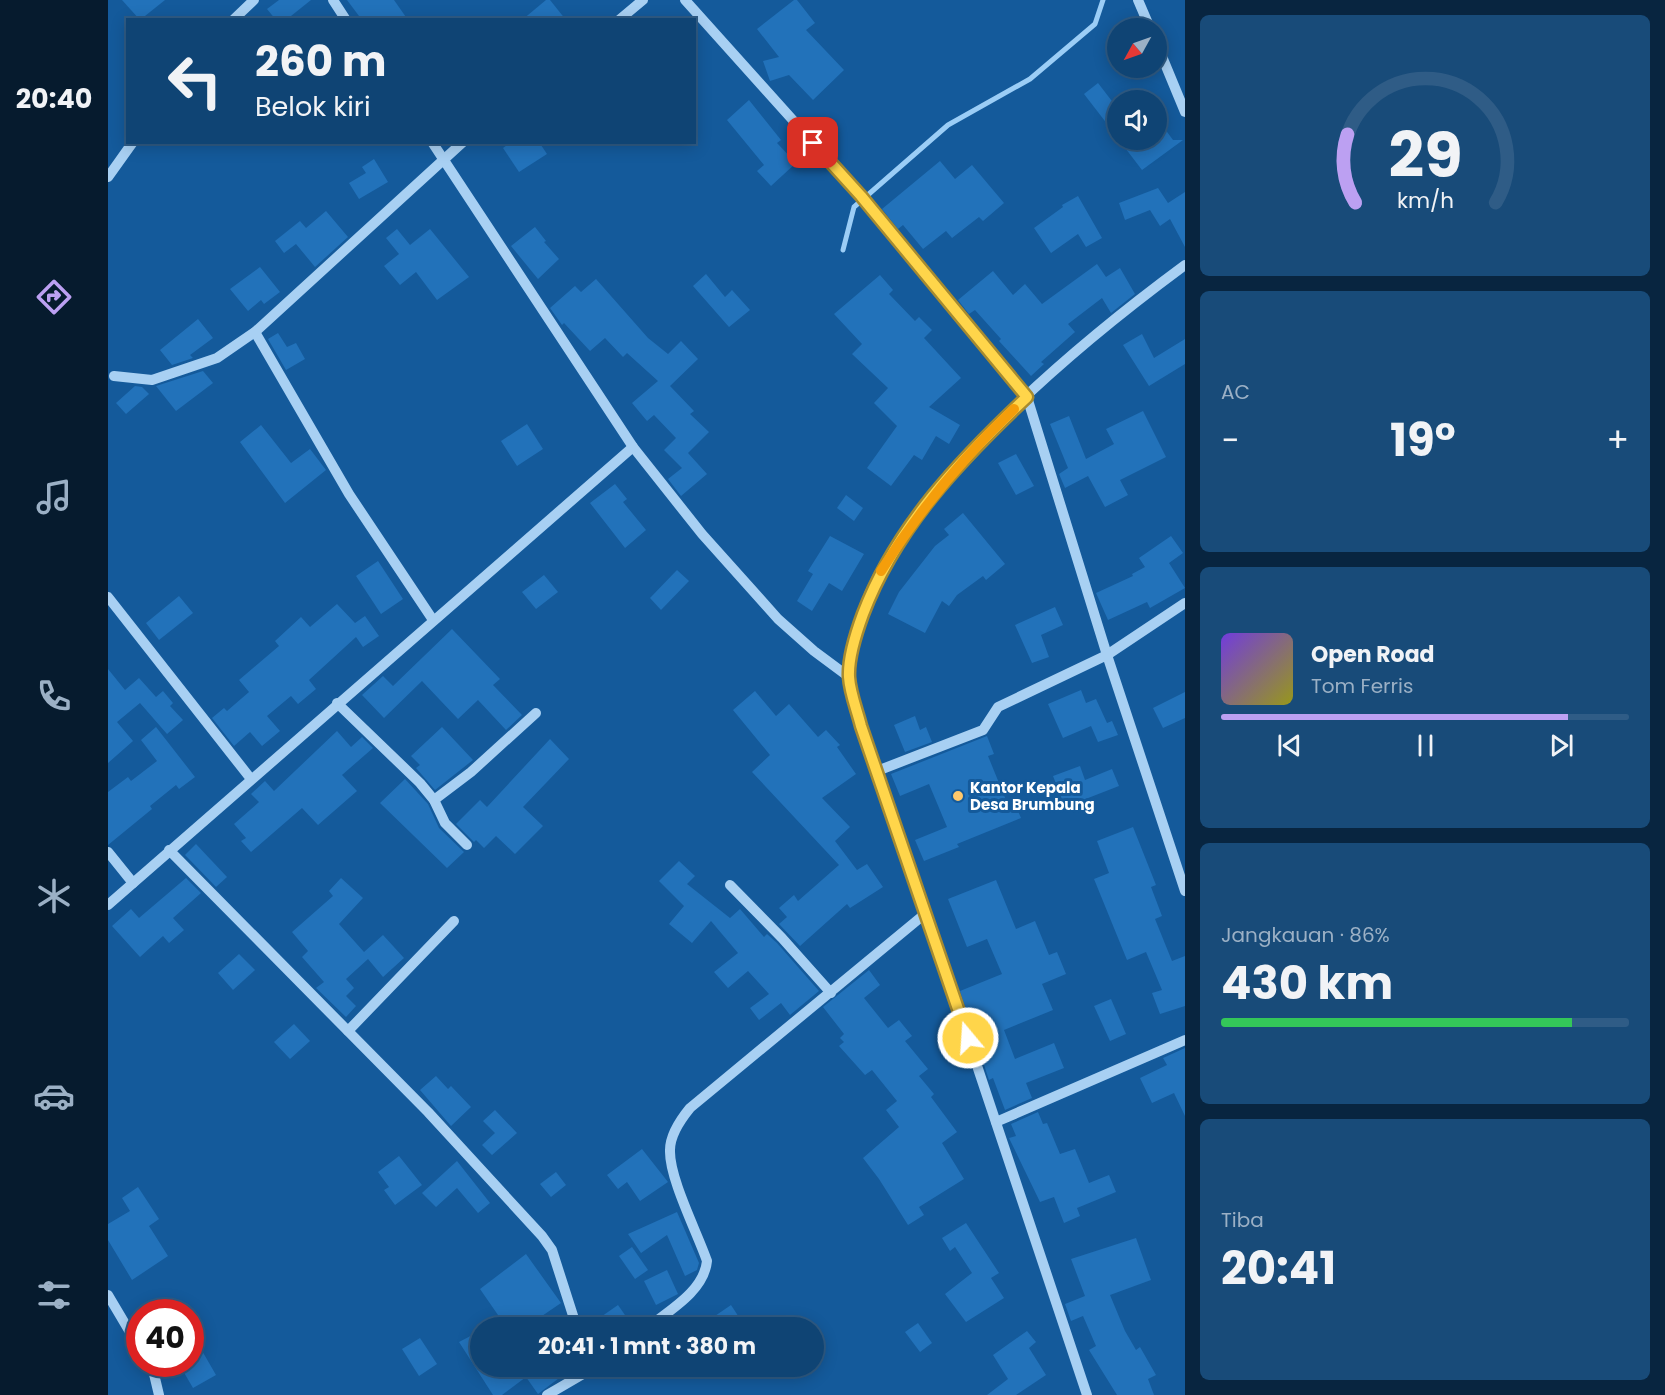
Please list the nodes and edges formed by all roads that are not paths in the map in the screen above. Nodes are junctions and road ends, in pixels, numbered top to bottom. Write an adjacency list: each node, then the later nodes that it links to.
1 (254, 0): 6 (street)
2 (333, 0): 7 (street)
3 (643, 0): 8 (street)
4 (685, 0): 20 (street)
5 (1138, 0): 9 (street)
6 (235, 18)
7 (345, 18)
8 (621, 18)
9 (1146, 18)
10 (1167, 69): 11 (street)
11 (1185, 112)
12 (133, 144): 16 (street)
13 (433, 144): 15 (street)
14 (460, 144): 15 (street)
15 (443, 158): 18 (street); 21 (street)
16 (108, 177)
17 (1185, 265): 20 (street)
18 (255, 332): 19 (street); 24 (street)
19 (114, 376)
20 (1027, 397): 25 (street); 26 (street)
21 (633, 447): 24 (street); 26 (street)
22 (108, 597): 30 (street)
23 (1185, 603): 25 (street)
24 (434, 621): 27 (street)
25 (1107, 655): 29 (street); 37 (street)
26 (849, 677): 29 (street)
27 (338, 704): 30 (street); 31 (street)
28 (536, 713): 31 (street)
29 (877, 771): 39 (street)
30 (251, 779): 33 (street)
31 (434, 800): 32 (street)
32 (467, 845)
33 (169, 850): 35 (street); 42 (street)
34 (108, 852): 35 (street)
35 (133, 883): 38 (street)
36 (730, 885): 41 (street)
37 (1185, 891)
38 (108, 906)
39 (926, 914): 41 (street); 44 (street)
40 (454, 921): 42 (street)
41 (831, 993): 47 (street)
42 (348, 1031): 46 (street)
43 (1185, 1040): 44 (street)
44 (996, 1122): 53 (street)
45 (108, 1295): 48 (street)
46 (573, 1317)
47 (660, 1317)
48 (126, 1325)
49 (155, 1377): 51 (street)
50 (576, 1377): 52 (street)
51 (159, 1395)
52 (547, 1395)
53 (1087, 1395)

